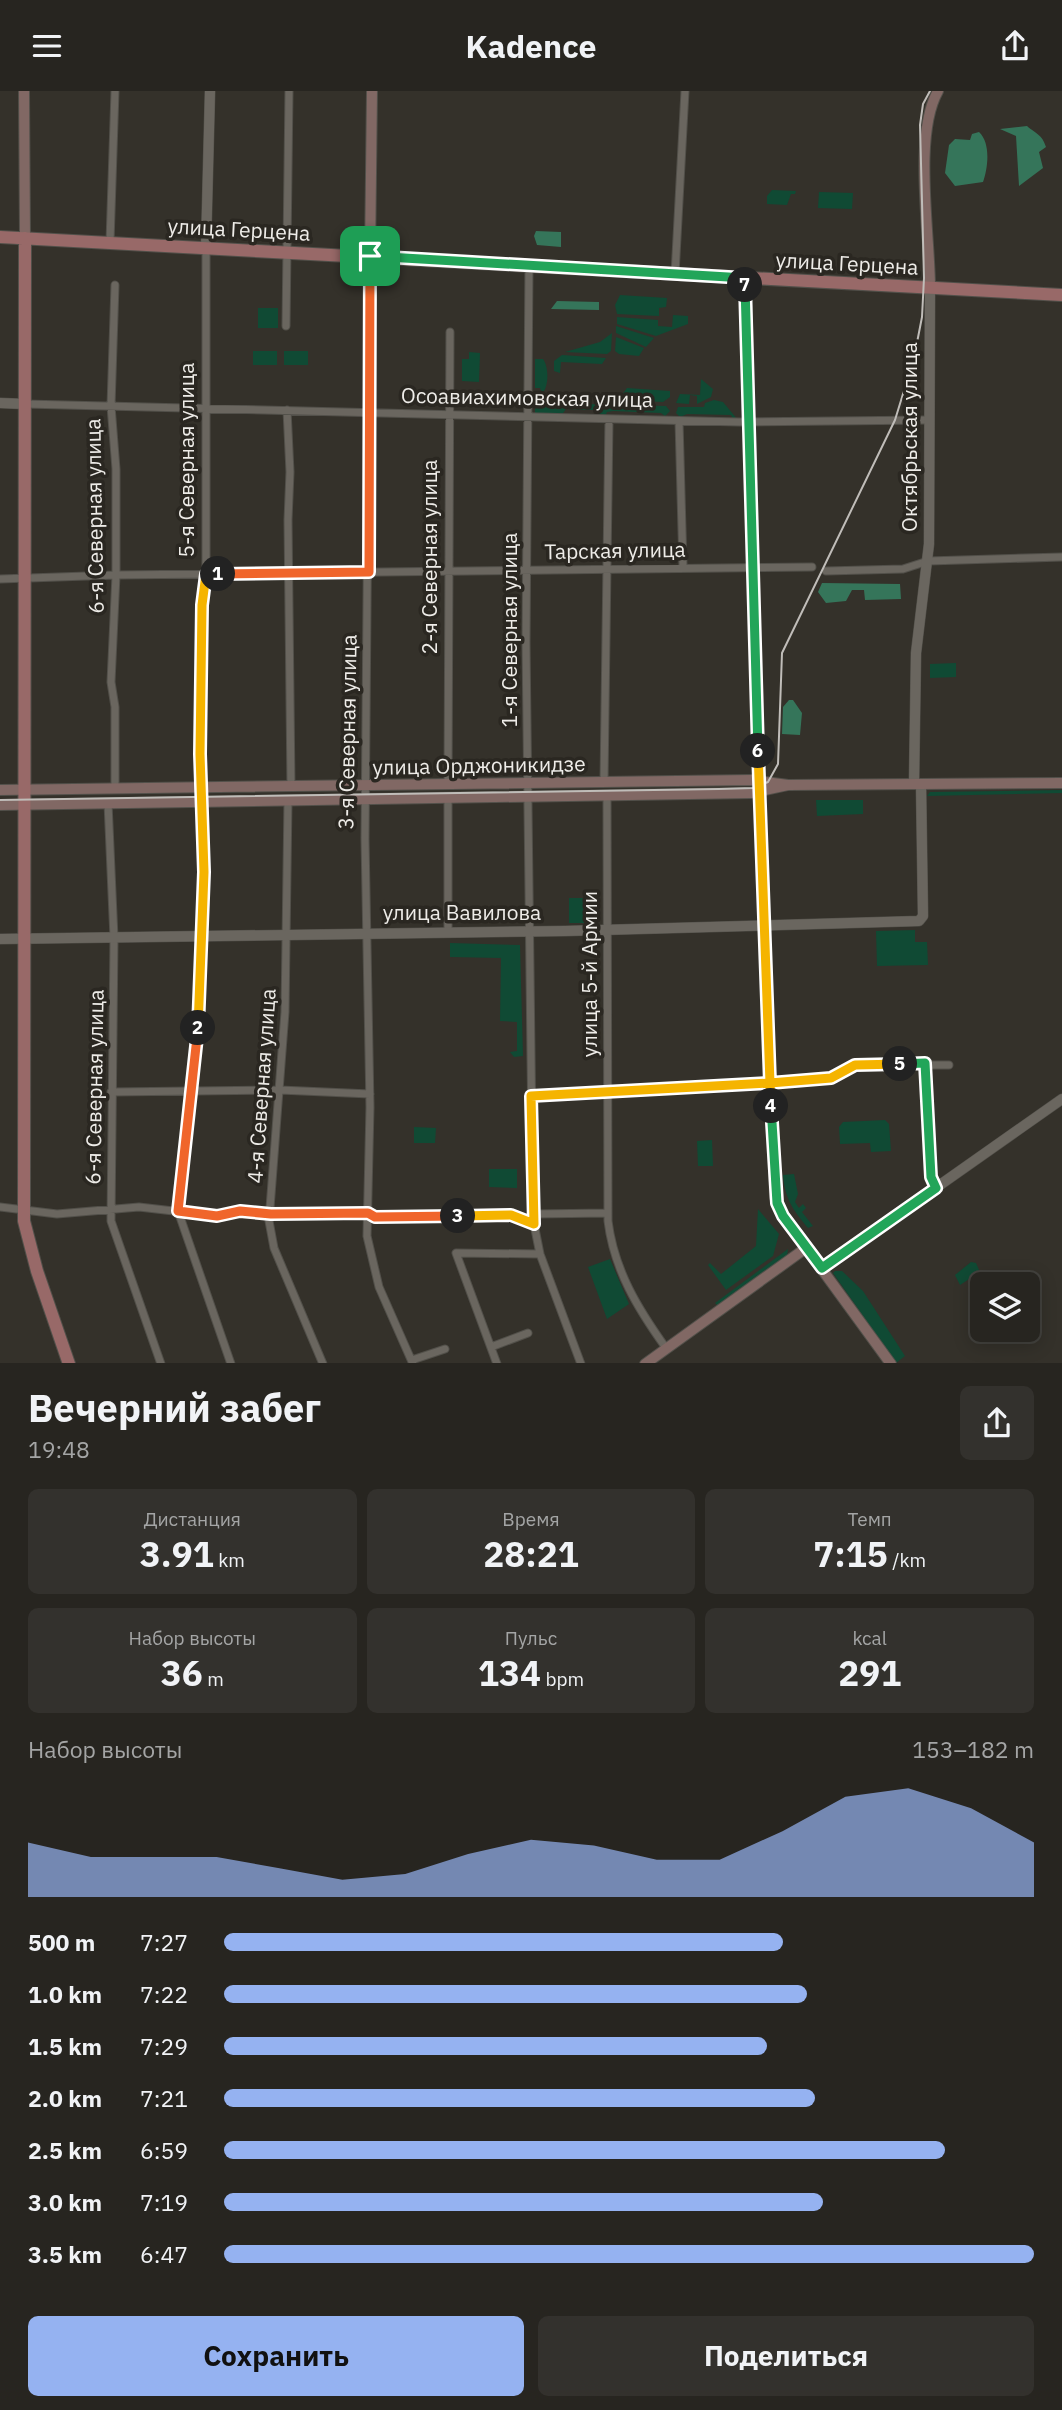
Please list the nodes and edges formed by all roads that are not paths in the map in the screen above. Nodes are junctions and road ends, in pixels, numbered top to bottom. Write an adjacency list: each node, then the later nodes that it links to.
1 (24, 91): 9 (main road)
2 (115, 91): 10 (street)
3 (210, 91): 11 (street, 5-я Северная улица)
4 (289, 91): 12 (street)
5 (372, 91): 13 (main road, 3-я Северная улица)
6 (685, 91): 15 (street)
7 (938, 91): 18 (main road, Октябрьская улица)
8 (0, 237): 9 (main road, улица Герцена)
9 (25, 238): 10 (main road, улица Герцена); 23 (main road)
10 (110, 242): 11 (main road, улица Герцена)
11 (206, 247): 12 (main road, улица Герцена); 25 (street, 5-я Северная улица)
12 (289, 251): 13 (main road, улица Герцена); 20 (street)
13 (370, 256): 14 (main road, улица Герцена); 27 (street, 3-я Северная улица)
14 (529, 265): 15 (main road, улица Герцена); 29 (street, 1-я Северная улица)
15 (675, 274): 16 (main road, улица Герцена)
16 (745, 278): 18 (main road, улица Герцена); 33 (street)
17 (115, 285): 24 (street, 6-я Северная улица)
18 (930, 288): 19 (main road, улица Герцена); 31 (street, Октябрьская улица)
19 (1062, 295)
20 (286, 326)
21 (450, 331): 28 (street, 2-я Северная улица)
22 (0, 404): 23 (street, Осоавиахимовская улица)
23 (25, 404): 24 (street, Осоавиахимовская улица); 48 (main road)
24 (111, 406): 25 (street, Осоавиахимовская улица); 46 (street, 6-я Северная улица)
25 (207, 407): 26 (street, Осоавиахимовская улица); 45 (street, 5-я Северная улица)
26 (287, 411): 27 (street, Осоавиахимовская улица); 43 (street)
27 (370, 412): 28 (street, Осоавиахимовская улица); 44 (street, 3-я Северная улица)
28 (448, 415): 29 (street, Осоавиахимовская улица); 41 (street, 2-я Северная улица)
29 (528, 417): 30 (street, Осоавиахимовская улица); 40 (street, 1-я Северная улица)
30 (609, 419): 32 (street, Осоавиахимовская улица); 38 (street)
31 (928, 420): 33 (street, Осоавиахимовская улица); 35 (street, Октябрьская улица)
32 (679, 421): 33 (street, Осоавиахимовская улица); 36 (street)
33 (748, 422): 39 (street)
34 (1062, 557): 35 (street)
35 (928, 561): 42 (street); 52 (street, Октябрьская улица)
36 (682, 566): 38 (street, Тарская улица); 39 (street, Тарская улица)
37 (811, 567): 39 (street, Тарская улица)
38 (606, 568): 40 (street, Тарская улица); 49 (street)
39 (753, 568): 54 (street)
40 (527, 570): 41 (street, Тарская улица); 60 (street, 1-я Северная улица)
41 (447, 571): 44 (street, Тарская улица); 50 (street, 2-я Северная улица)
42 (826, 571)
43 (289, 572): 44 (street, Тарская улица); 45 (street, Тарская улица); 57 (street)
44 (369, 572): 53 (street, 3-я Северная улица)
45 (206, 574): 46 (street, Тарская улица); 56 (street, 5-я Северная улица)
46 (116, 575): 48 (street, Тарская улица); 55 (street, 6-я Северная улица)
47 (0, 579): 48 (street, Тарская улица)
48 (25, 579): 58 (main road)
49 (604, 782): 54 (main road, улица Орджоникидзе); 60 (main road, улица Орджоникидзе)
50 (448, 783): 53 (main road, улица Орджоникидзе); 60 (main road, улица Орджоникидзе)
51 (1062, 783): 52 (main road, улица Орджоникидзе)
52 (917, 784): 54 (main road, улица Орджоникидзе); 69 (street, Октябрьская улица)
53 (368, 786): 57 (main road, улица Орджоникидзе); 63 (street, 3-я Северная улица)
54 (759, 787): 61 (main road, улица Орджоникидзе); 70 (main road)
55 (115, 788): 56 (main road, улица Орджоникидзе); 58 (main road, улица Орджоникидзе)
56 (201, 788): 57 (main road, улица Орджоникидзе); 65 (street, 5-я Северная улица)
57 (291, 788)
58 (26, 789): 59 (main road, улица Орджоникидзе); 67 (main road)
59 (0, 790)
60 (529, 791): 61 (main road, улица Орджоникидзе); 62 (main road, улица Орджоникидзе); 72 (street, 1-я Северная улица)
61 (607, 795): 71 (street, улица 5-й Армии)
62 (448, 798): 63 (main road, улица Орджоникидзе); 73 (street)
63 (368, 799): 64 (main road, улица Орджоникидзе); 74 (street, 3-я Северная улица)
64 (288, 800): 65 (main road, улица Орджоникидзе); 75 (street, 4-я Северная улица)
65 (201, 801): 66 (main road, улица Орджоникидзе); 76 (street, 5-я Северная улица)
66 (108, 803): 67 (main road, улица Орджоникидзе); 77 (street, 6-я Северная улица)
67 (26, 804): 68 (main road, улица Орджоникидзе); 79 (main road)
68 (0, 805)
69 (923, 916): 70 (street, улица Вавилова)
70 (762, 924): 71 (street, улица Вавилова); 82 (main road)
71 (607, 930): 72 (street, улица Вавилова); 87 (street, улица 5-й Армии)
72 (530, 931): 73 (street, улица Вавилова); 88 (street, 1-я Северная улица)
73 (448, 932): 74 (street, улица Вавилова)
74 (369, 933): 75 (street, улица Вавилова); 86 (street, 3-я Северная улица)
75 (288, 934): 76 (street, улица Вавилова); 83 (street, 4-я Северная улица)
76 (199, 937): 77 (street, улица Вавилова); 85 (street, 5-я Северная улица)
77 (114, 938): 79 (street, улица Вавилова); 84 (street, 6-я Северная улица)
78 (0, 939): 79 (street, улица Вавилова)
79 (24, 939): 92 (main road)
80 (925, 1063): 81 (street); 82 (street); 90 (street)
81 (949, 1065)
82 (770, 1083): 87 (street); 100 (main road)
83 (280, 1090): 85 (street); 86 (street); 97 (street, 4-я Северная улица)
84 (111, 1091): 85 (street); 93 (street, 6-я Северная улица)
85 (192, 1091): 94 (street, 5-я Северная улица)
86 (370, 1094): 95 (street, 3-я Северная улица)
87 (607, 1094): 88 (street); 96 (street, улица 5-й Армии)
88 (531, 1096): 98 (street, 1-я Северная улица)
89 (1062, 1099): 90 (street)
90 (936, 1188): 102 (street)
91 (0, 1207): 92 (street)
92 (24, 1208): 93 (street); 109 (main road)
93 (111, 1210): 94 (street); 110 (street, 6-я Северная улица)
94 (178, 1211): 97 (street); 111 (street, 5-я Северная улица)
95 (368, 1213): 97 (street); 99 (street); 107 (street, 3-я Северная улица)
96 (608, 1213): 98 (street); 105 (street, улица 5-й Армии)
97 (271, 1214): 112 (street, 4-я Северная улица)
98 (533, 1214): 99 (street, 1-я Северная улица)
99 (534, 1224): 101 (street, 1-я Северная улица)
100 (806, 1248): 102 (main road); 105 (main road)
101 (540, 1254): 104 (street); 114 (street, 1-я Северная улица)
102 (822, 1268): 115 (main road)
103 (528, 1333): 104 (street)
104 (491, 1347): 113 (street)
105 (666, 1348): 108 (main road)
106 (445, 1349): 107 (street)
107 (412, 1362)
108 (651, 1362)
109 (69, 1363)
110 (161, 1363)
111 (231, 1363)
112 (323, 1363)
113 (497, 1363)
114 (581, 1363)
115 (891, 1363)

